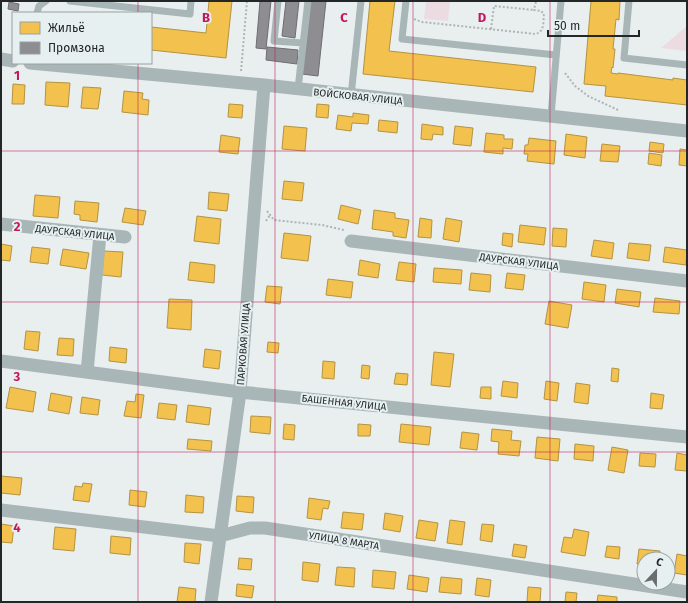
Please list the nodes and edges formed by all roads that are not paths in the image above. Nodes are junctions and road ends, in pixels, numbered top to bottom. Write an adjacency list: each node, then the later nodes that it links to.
1 (46, 1): 10 (lane)
2 (70, 1): 3 (lane)
3 (191, 1)
4 (278, 1): 11 (lane)
5 (308, 1): 11 (lane)
6 (361, 1): 19 (lane)
7 (406, 1): 12 (lane)
8 (562, 1): 12 (lane)
9 (629, 1): 16 (lane)
10 (37, 12)
11 (303, 43): 18 (lane)
12 (556, 55): 20 (lane)
13 (1, 59): 14 (street)
14 (12, 61)
15 (41, 64): 17 (street, ВОЙСКОВАЯ УЛИЦА)
16 (687, 65)
17 (264, 85): 18 (street, ВОЙСКОВАЯ УЛИЦА); 29 (street, ПАРКОВАЯ УЛИЦА)
18 (298, 90): 19 (street, ВОЙСКОВАЯ УЛИЦА)
19 (351, 96): 20 (street, ВОЙСКОВАЯ УЛИЦА)
20 (551, 116): 21 (street, ВОЙСКОВАЯ УЛИЦА)
21 (687, 131)
22 (1, 224): 23 (street, ДАУРСКАЯ УЛИЦА)
23 (100, 235): 24 (street, ДАУРСКАЯ УЛИЦА); 28 (street)
24 (125, 237)
25 (356, 242): 26 (street, ДАУРСКАЯ УЛИЦА)
26 (687, 281)
27 (1, 361): 28 (street, БАШЕННАЯ УЛИЦА)
28 (87, 372): 29 (street, БАШЕННАЯ УЛИЦА)
29 (240, 392): 30 (street, БАШЕННАЯ УЛИЦА); 32 (street, ПАРКОВАЯ УЛИЦА)
30 (687, 436)
31 (1, 510): 32 (street, УЛИЦА 8 МАРТА)
32 (220, 536): 33 (street, УЛИЦА 8 МАРТА); 34 (street, ПАРКОВАЯ УЛИЦА)
33 (687, 592)
34 (211, 602)

